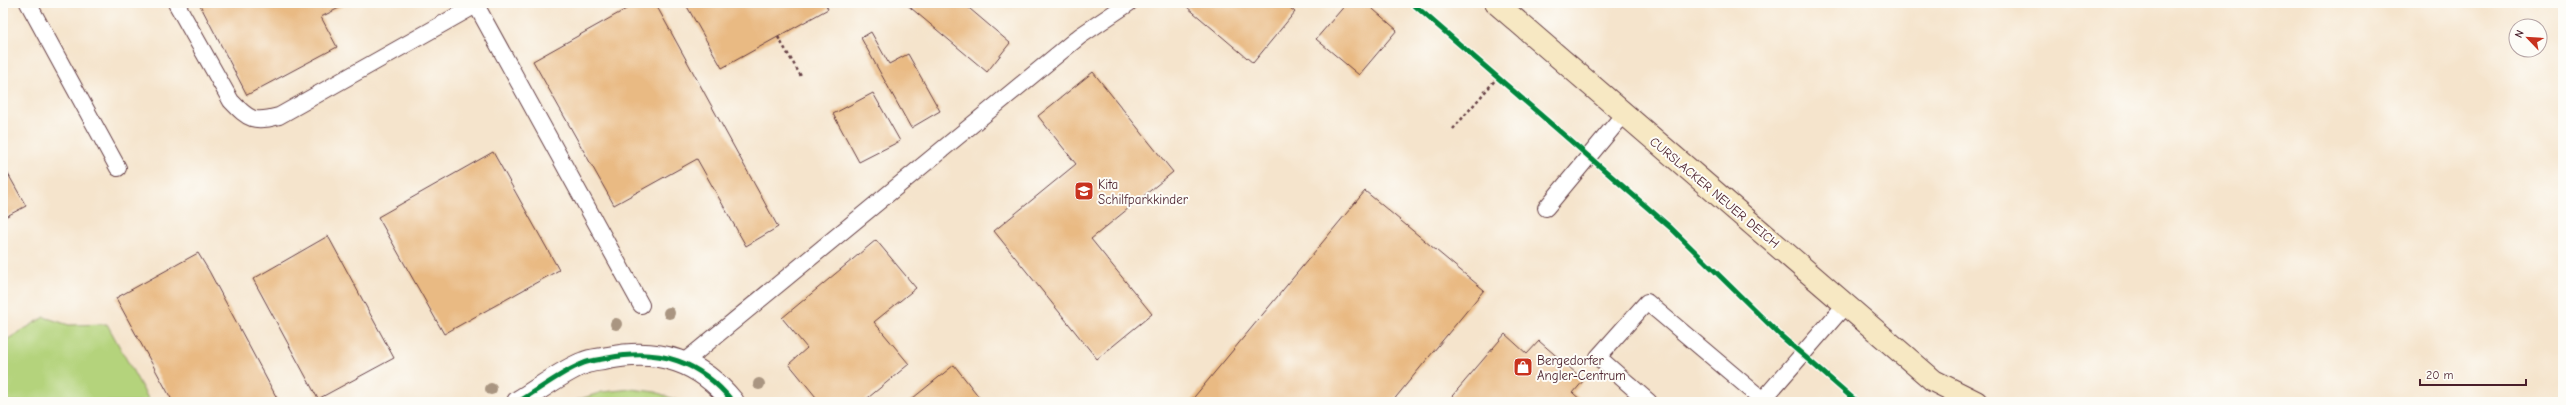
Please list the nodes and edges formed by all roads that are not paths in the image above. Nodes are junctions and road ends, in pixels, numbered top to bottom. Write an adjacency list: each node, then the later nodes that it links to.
1 (28, 3): 7 (lane)
2 (176, 3): 5 (lane)
3 (1130, 3): 11 (lane)
4 (1496, 3): 6 (main road, CURSLACKER NEUER DEICH)
5 (475, 4): 10 (lane)
6 (1624, 114): 8 (lane); 9 (main road, CURSLACKER NEUER DEICH)
7 (118, 168)
8 (1546, 208)
9 (1846, 304): 12 (main road, CURSLACKER NEUER DEICH); 13 (lane)
10 (641, 305)
11 (684, 362): 14 (street); 15 (street)
12 (1934, 381): 17 (main road, CURSLACKER NEUER DEICH); 18 (main road, CURSLACKER NEUER DEICH)
13 (1762, 401): 16 (lane)
14 (518, 402)
15 (733, 402)
16 (1650, 402)
17 (1945, 402)
18 (1976, 402)

